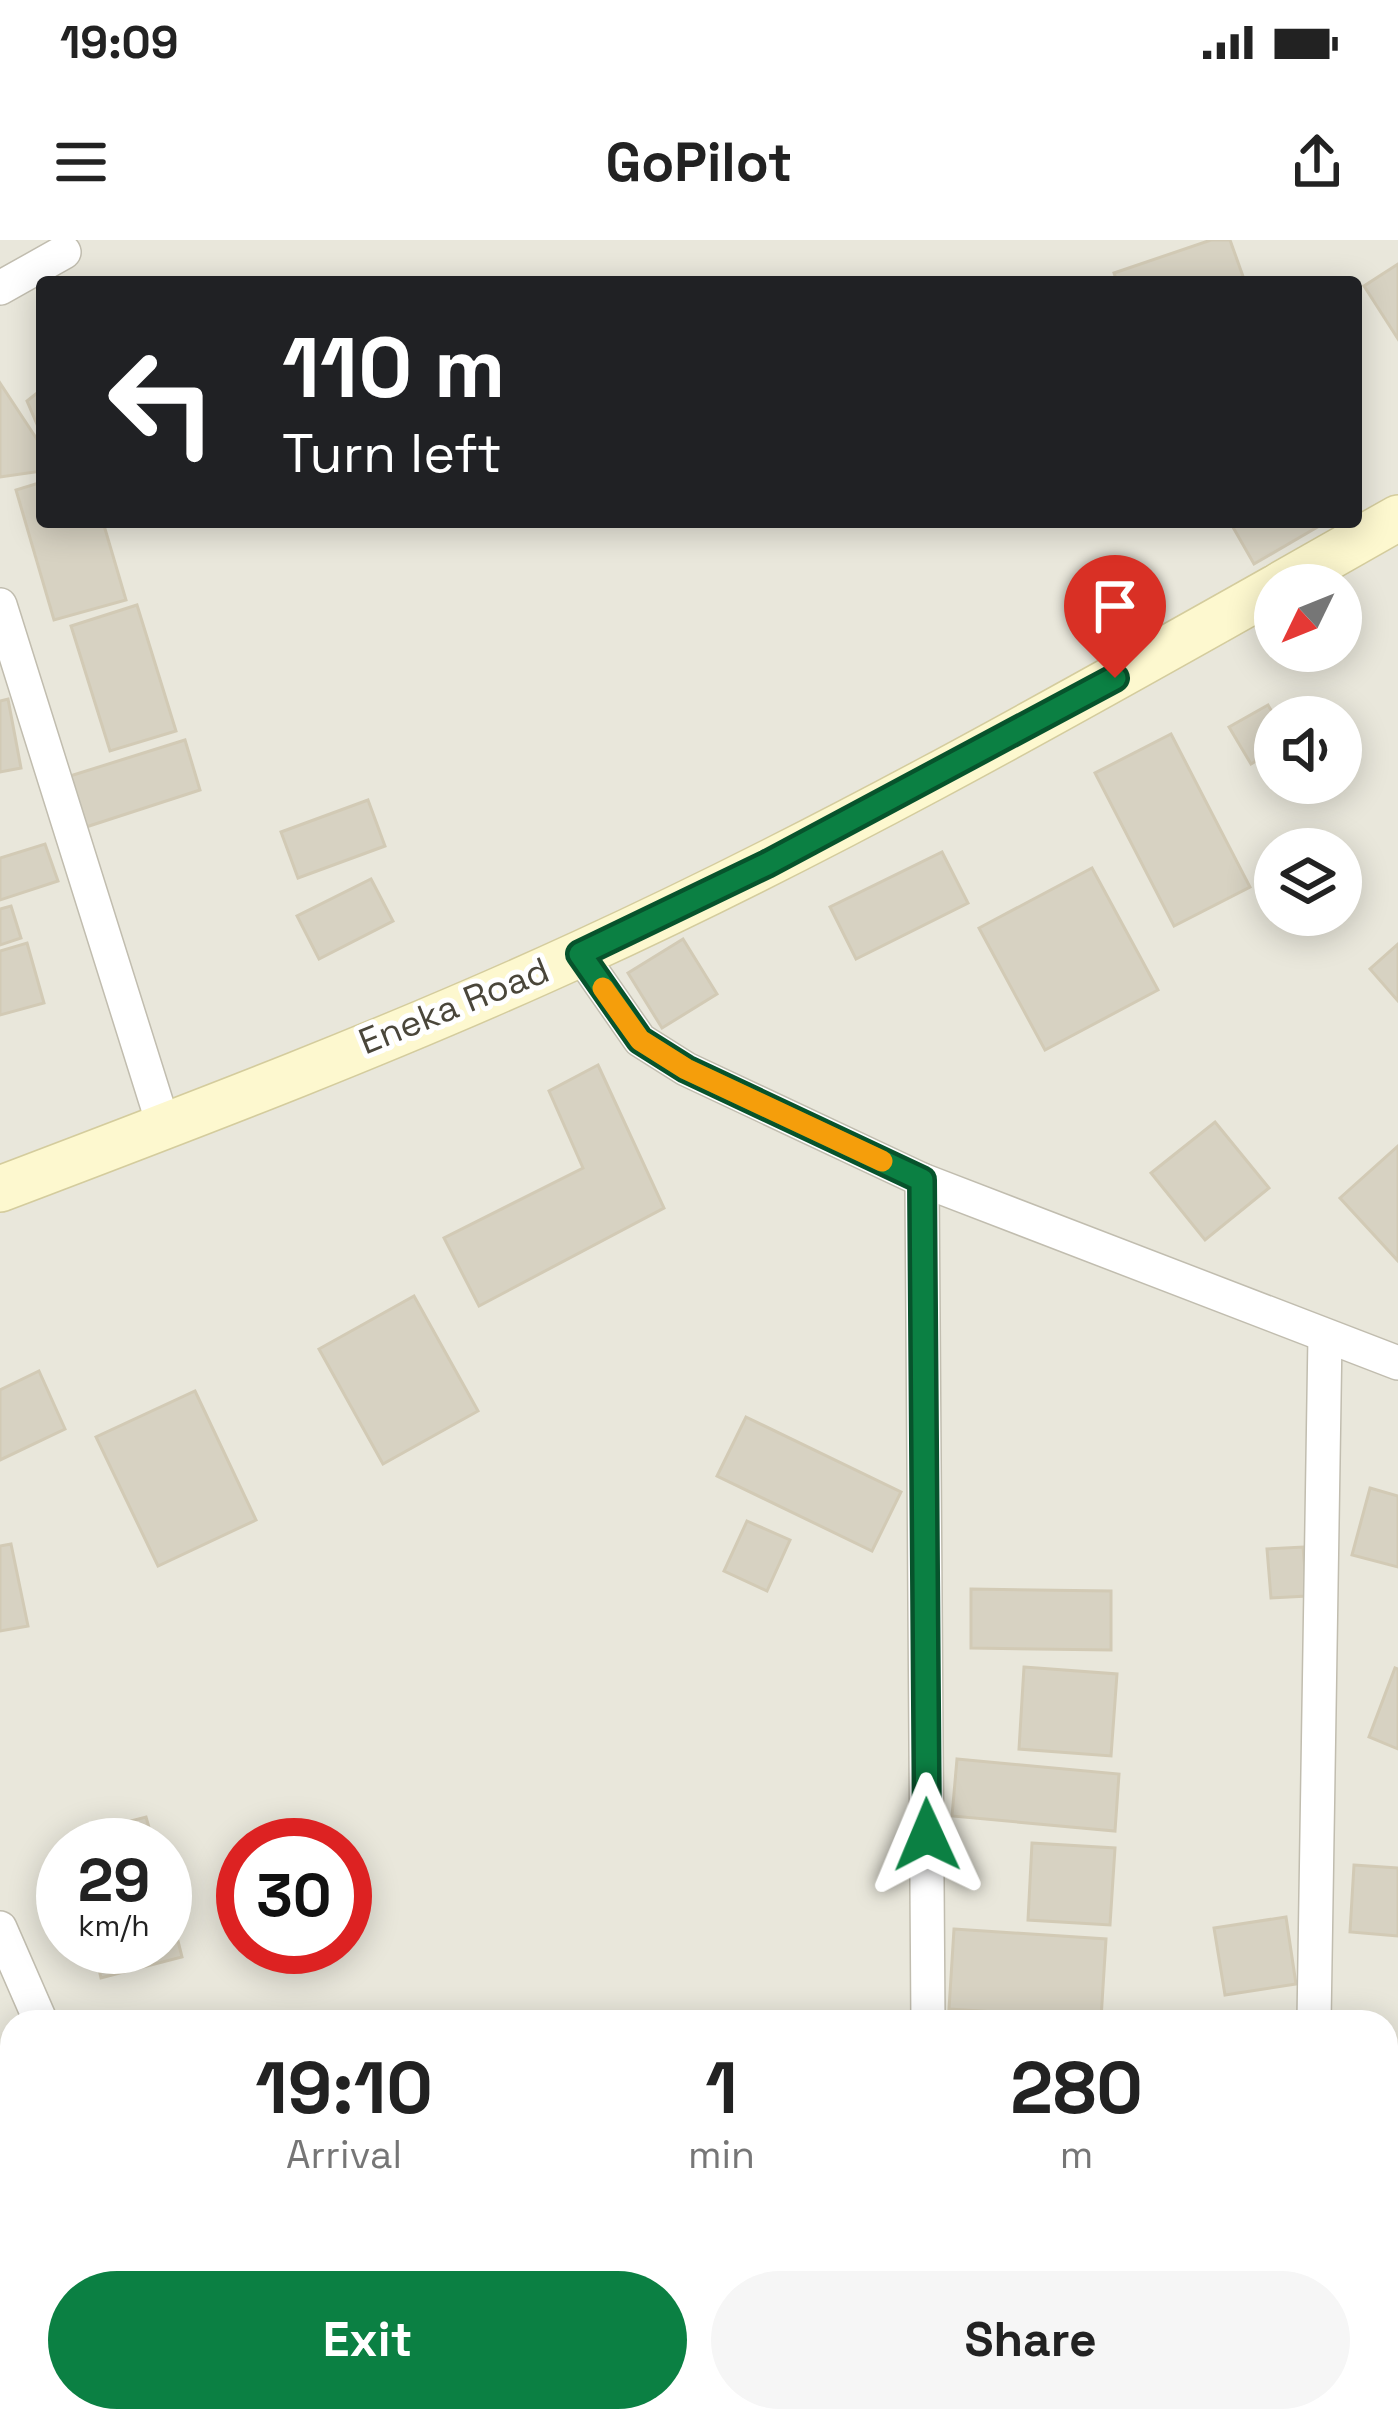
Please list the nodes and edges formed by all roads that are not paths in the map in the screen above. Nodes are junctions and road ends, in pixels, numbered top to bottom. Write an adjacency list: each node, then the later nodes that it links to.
1 (64, 252): 2 (street)
2 (0, 287)
3 (1398, 518): 4 (main road, Eneka Road)
4 (1316, 564)
5 (1254, 599): 7 (main road, Eneka Road)
6 (0, 605): 8 (street)
7 (580, 954): 8 (main road, Eneka Road); 9 (street)
8 (164, 1127): 10 (main road, Eneka Road)
9 (922, 1180): 11 (street); 16 (street)
10 (0, 1189)
11 (1325, 1336): 12 (street); 17 (street)
12 (1398, 1363)
13 (0, 1928): 14 (street)
14 (10, 1980): 15 (street)
15 (32, 2010)
16 (928, 2010)
17 (1314, 2010)

